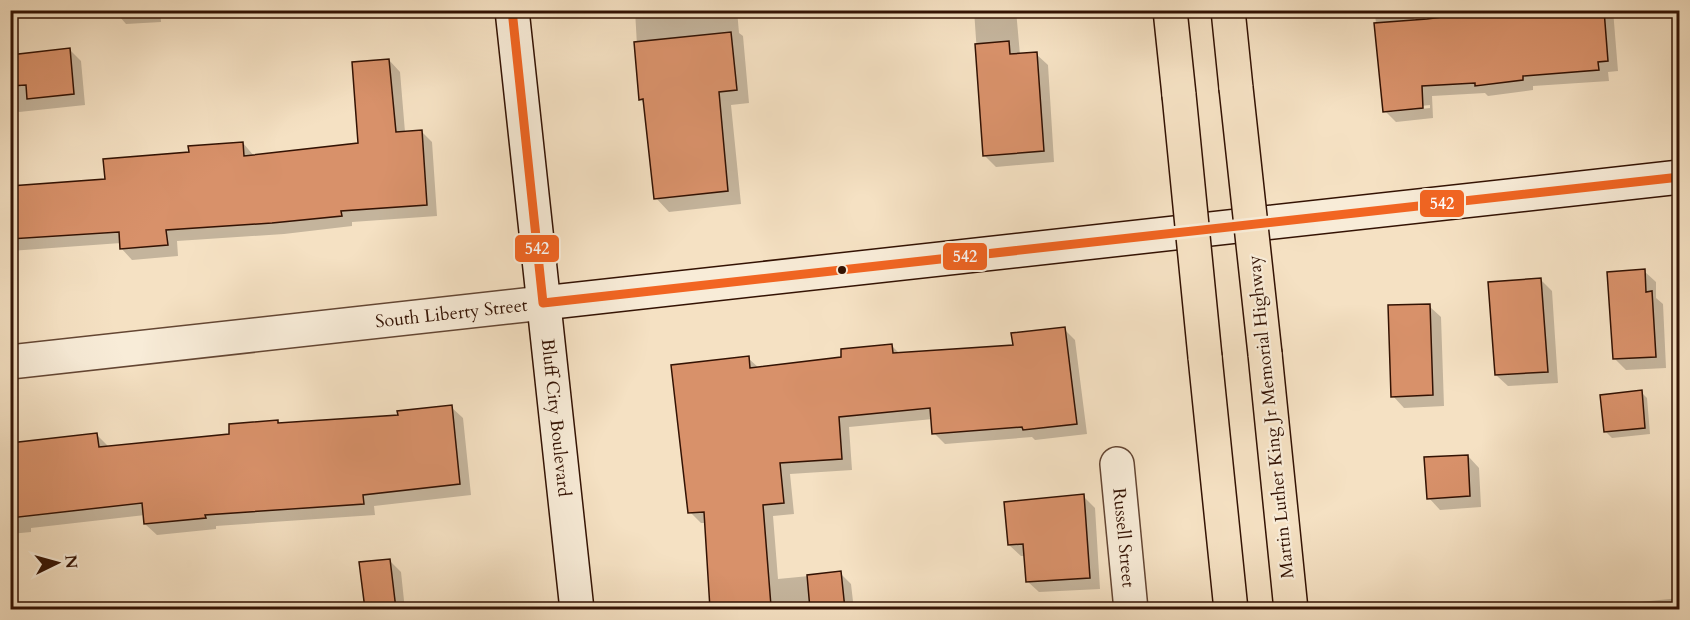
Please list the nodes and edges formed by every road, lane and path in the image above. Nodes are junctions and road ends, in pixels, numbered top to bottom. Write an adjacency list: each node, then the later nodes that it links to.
1 (512, 10): 5 (main road, Bluff City Boulevard)
2 (1170, 10): 10 (highway, bridge)
3 (1228, 10): 11 (highway, Martin Luther King Jr Memorial Highway, bridge)
4 (1680, 177): 5 (main road, South Liberty Street)
5 (543, 303): 6 (main road, South Liberty Street); 8 (main road, Bluff City Boulevard)
6 (10, 362)
7 (1117, 464): 9 (main road, Russell Street)
8 (577, 609)
9 (1131, 609)
10 (1231, 609)
11 (1291, 609)

